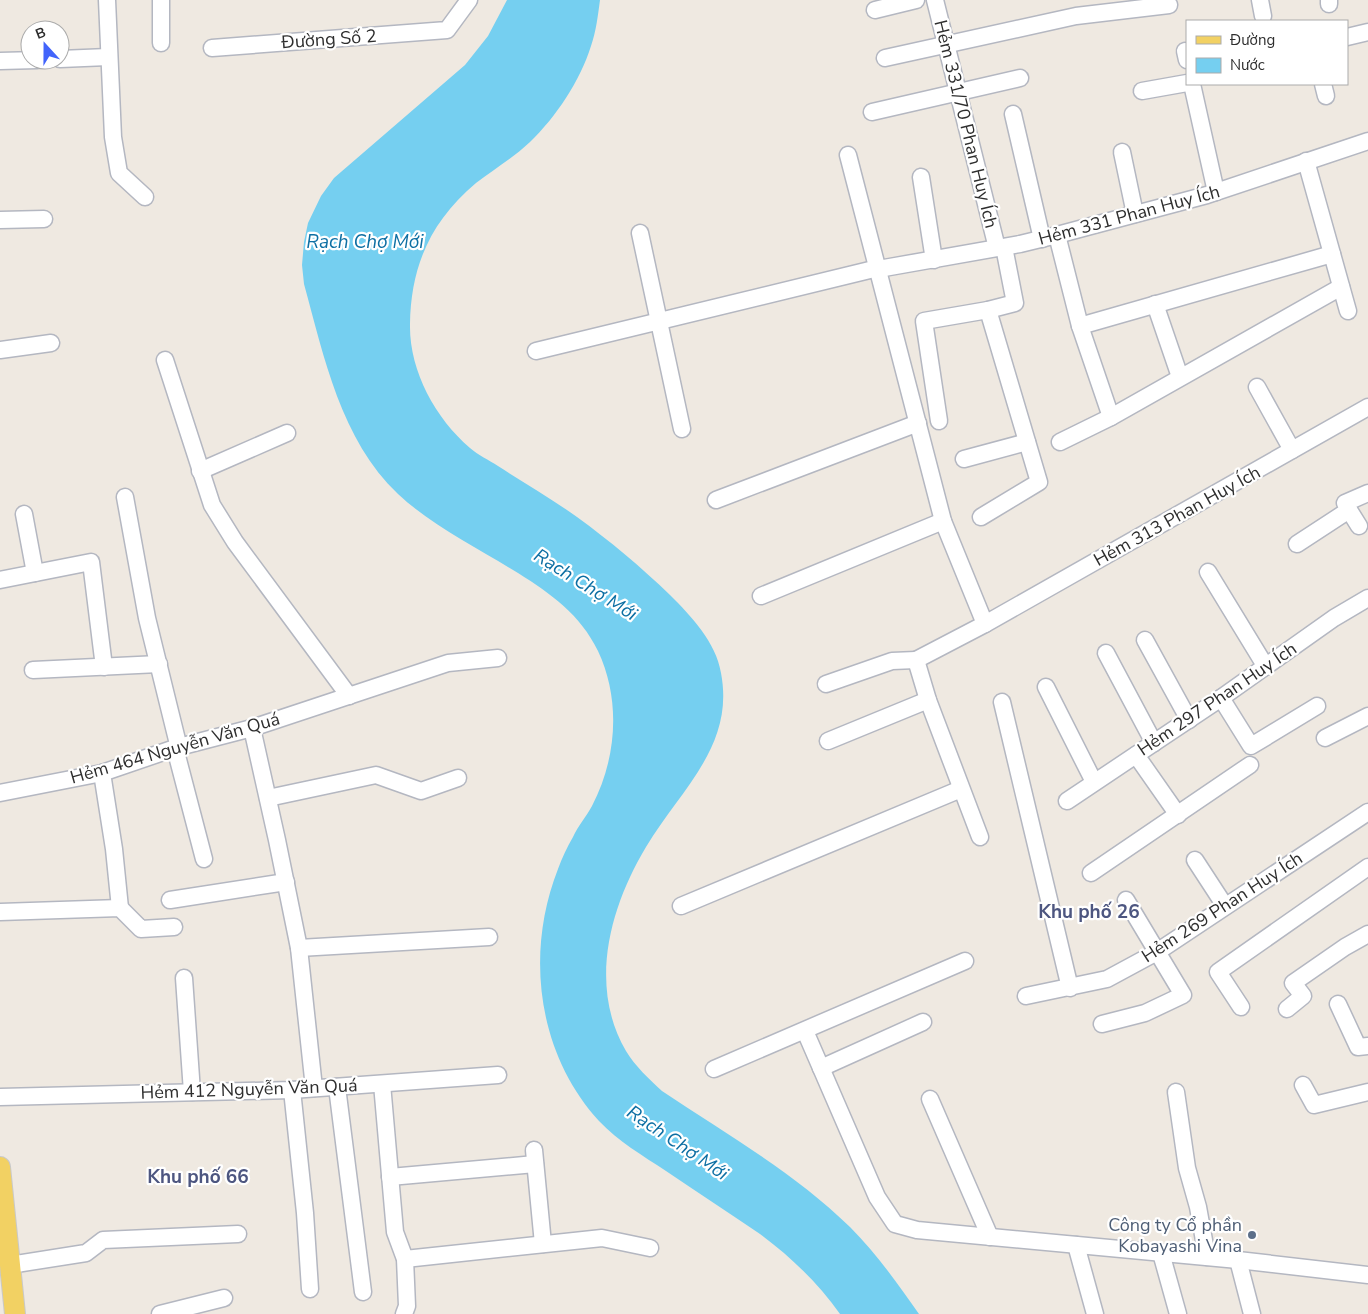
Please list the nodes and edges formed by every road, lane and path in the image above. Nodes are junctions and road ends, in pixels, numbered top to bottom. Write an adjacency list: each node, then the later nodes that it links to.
1 (107, 0): 13 (street)
2 (161, 0): 10 (street)
3 (470, 0): 12 (street, Đường Số 2)
4 (916, 0): 7 (street)
5 (935, 0): 11 (street, Hẻm 331/70 Phan Huy Ích)
6 (1169, 5): 11 (street)
7 (875, 10)
8 (1368, 32): 9 (street)
9 (1348, 37)
10 (161, 43)
11 (946, 44): 14 (street); 21 (street, Hẻm 331/70 Phan Huy Ích)
12 (212, 48)
13 (108, 57): 15 (street); 31 (street)
14 (885, 58)
15 (70, 59)
16 (20, 60): 17 (street)
17 (0, 61)
18 (1020, 78): 21 (street)
19 (1186, 83): 22 (street)
20 (1192, 85): 30 (street)
21 (958, 92): 23 (street); 37 (street, Hẻm 331/70 Phan Huy Ích)
22 (1142, 92)
23 (872, 112)
24 (1014, 114): 36 (street)
25 (1368, 141): 28 (street, Hẻm 331 Phan Huy Ích)
26 (1122, 152): 32 (street)
27 (848, 155): 40 (street)
28 (1306, 161): 30 (street, Hẻm 331 Phan Huy Ích); 38 (street)
29 (921, 177): 39 (street)
30 (1216, 192): 32 (street, Hẻm 331 Phan Huy Ích)
31 (145, 196)
32 (1135, 214): 36 (street, Hẻm 331 Phan Huy Ích)
33 (0, 220): 34 (street)
34 (44, 220)
35 (640, 233): 45 (street)
36 (1050, 237): 37 (street, Hẻm 331 Phan Huy Ích); 46 (street)
37 (1001, 247): 39 (street, Hẻm 331 Phan Huy Ích); 43 (street, Hẻm 331/70 Phan Huy Ích)
38 (1332, 254): 41 (street); 42 (street)
39 (934, 260): 40 (street, Hẻm 331 Phan Huy Ích)
40 (881, 268): 45 (street, Hẻm 331 Phan Huy Ích); 56 (street)
41 (1341, 287): 44 (street); 51 (street)
42 (1155, 304): 46 (street); 51 (street)
43 (988, 310): 55 (street); 59 (street)
44 (1348, 310)
45 (659, 322): 49 (street, Hẻm 331 Phan Huy Ích); 57 (street)
46 (1080, 326): 54 (street)
47 (50, 344): 48 (street)
48 (0, 350)
49 (536, 351)
50 (164, 360): 63 (street)
51 (1180, 377): 54 (street)
52 (1257, 387): 61 (street)
53 (1368, 407): 61 (street, Hẻm 313 Phan Huy Ích)
54 (1110, 417): 60 (street)
55 (939, 421)
56 (918, 423): 66 (street); 70 (street)
57 (682, 429)
58 (287, 433): 63 (street)
59 (1027, 442): 62 (street); 69 (street)
60 (1060, 442)
61 (1292, 450): 78 (street, Hẻm 313 Phan Huy Ích)
62 (964, 459)
63 (200, 471): 89 (street)
64 (1368, 492): 67 (street)
65 (125, 497): 83 (street)
66 (716, 500)
67 (1349, 510): 71 (street); 72 (street)
68 (24, 514): 74 (street)
69 (981, 517)
70 (943, 521): 76 (street); 78 (street)
71 (1359, 526)
72 (1297, 544)
73 (1208, 572): 85 (street)
74 (35, 573): 75 (street); 84 (street)
75 (0, 580)
76 (762, 596)
77 (1368, 598): 85 (street, Hẻm 297 Phan Huy Ích)
78 (985, 624): 82 (street, Hẻm 313 Phan Huy Ích)
79 (1145, 640): 95 (street)
80 (1106, 653): 99 (street)
81 (498, 658): 89 (street, Hẻm 464 Nguyễn Văn Quá)
82 (916, 660): 87 (street); 91 (street)
83 (158, 664): 84 (street); 100 (street)
84 (104, 667): 86 (street)
85 (1266, 667): 90 (street, Hẻm 297 Phan Huy Ích)
86 (33, 670)
87 (826, 684)
88 (1046, 687): 105 (street)
89 (348, 696): 96 (street, Hẻm 464 Nguyễn Văn Quá)
90 (1221, 698): 93 (street); 95 (street, Hẻm 297 Phan Huy Ích)
91 (928, 700): 98 (street); 106 (street)
92 (1002, 702): 131 (street)
93 (1317, 706)
94 (1368, 716): 97 (street)
95 (1189, 720): 99 (street, Hẻm 297 Phan Huy Ích)
96 (252, 728): 100 (street, Hẻm 464 Nguyễn Văn Quá); 108 (street)
97 (1325, 738)
98 (828, 741)
99 (1154, 743): 101 (street, Hẻm 297 Phan Huy Ích)
100 (177, 748): 103 (street, Hẻm 464 Nguyễn Văn Quá); 113 (street)
101 (1136, 755): 105 (street, Hẻm 297 Phan Huy Ích); 111 (street)
102 (1250, 765): 111 (street)
103 (102, 773): 107 (street, Hẻm 464 Nguyễn Văn Quá); 122 (street)
104 (458, 778): 108 (street)
105 (1094, 782): 109 (street, Hẻm 297 Phan Huy Ích)
106 (962, 789): 112 (street); 120 (street)
107 (0, 793)
108 (268, 798): 117 (street)
109 (1067, 801)
110 (1368, 812): 121 (street, Hẻm 269 Phan Huy Ích)
111 (1178, 815): 116 (street)
112 (980, 838)
113 (204, 859)
114 (1195, 860): 121 (street)
115 (1368, 867): 134 (street)
116 (1092, 873)
117 (286, 882): 118 (street); 127 (street)
118 (170, 900)
119 (1126, 900): 128 (street)
120 (680, 906)
121 (1225, 906): 128 (street, Hẻm 269 Phan Huy Ích)
122 (120, 908): 123 (street); 124 (street)
123 (0, 912)
124 (174, 927)
125 (1368, 934): 135 (street)
126 (489, 936): 127 (street)
127 (299, 948): 146 (street)
128 (1157, 952): 131 (street, Hẻm 269 Phan Huy Ích); 137 (street)
129 (965, 961): 138 (street)
130 (184, 978): 148 (street)
131 (1070, 988): 132 (street, Hẻm 269 Phan Huy Ích)
132 (1026, 996)
133 (1338, 1004): 139 (street)
134 (1241, 1007)
135 (1287, 1009)
136 (923, 1022): 140 (street)
137 (1102, 1024)
138 (805, 1031): 140 (street); 141 (street)
139 (1368, 1046)
140 (821, 1068): 156 (street)
141 (714, 1069)
142 (498, 1075): 143 (street, Hẻm 412 Nguyễn Văn Quá)
143 (382, 1084): 145 (street, Hẻm 412 Nguyễn Văn Quá); 154 (street)
144 (1303, 1085): 150 (street)
145 (338, 1086): 146 (street, Hẻm 412 Nguyễn Văn Quá); 167 (street)
146 (314, 1088): 147 (street, Hẻm 412 Nguyễn Văn Quá)
147 (292, 1090): 148 (street, Hẻm 412 Nguyễn Văn Quá); 166 (street)
148 (192, 1092): 151 (street, Hẻm 412 Nguyễn Văn Quá)
149 (1176, 1092): 161 (street)
150 (1368, 1092)
151 (0, 1097)
152 (930, 1099): 156 (street)
153 (0, 1167): 164 (main road)
154 (390, 1177): 157 (street); 162 (street)
155 (238, 1234): 164 (street)
156 (990, 1237): 158 (street)
157 (543, 1244): 159 (street); 162 (street)
158 (1076, 1245): 160 (street); 172 (street)
159 (650, 1248)
160 (1161, 1253): 161 (street); 173 (street)
161 (1207, 1257): 163 (street)
162 (406, 1259): 171 (street)
163 (1238, 1260): 165 (street); 174 (street)
164 (10, 1265): 169 (main road)
165 (1368, 1275)
166 (310, 1289)
167 (363, 1292)
168 (224, 1298): 170 (street)
169 (15, 1314)
170 (160, 1314)
171 (404, 1314)
172 (1095, 1314)
173 (1178, 1314)
174 (1252, 1314)

